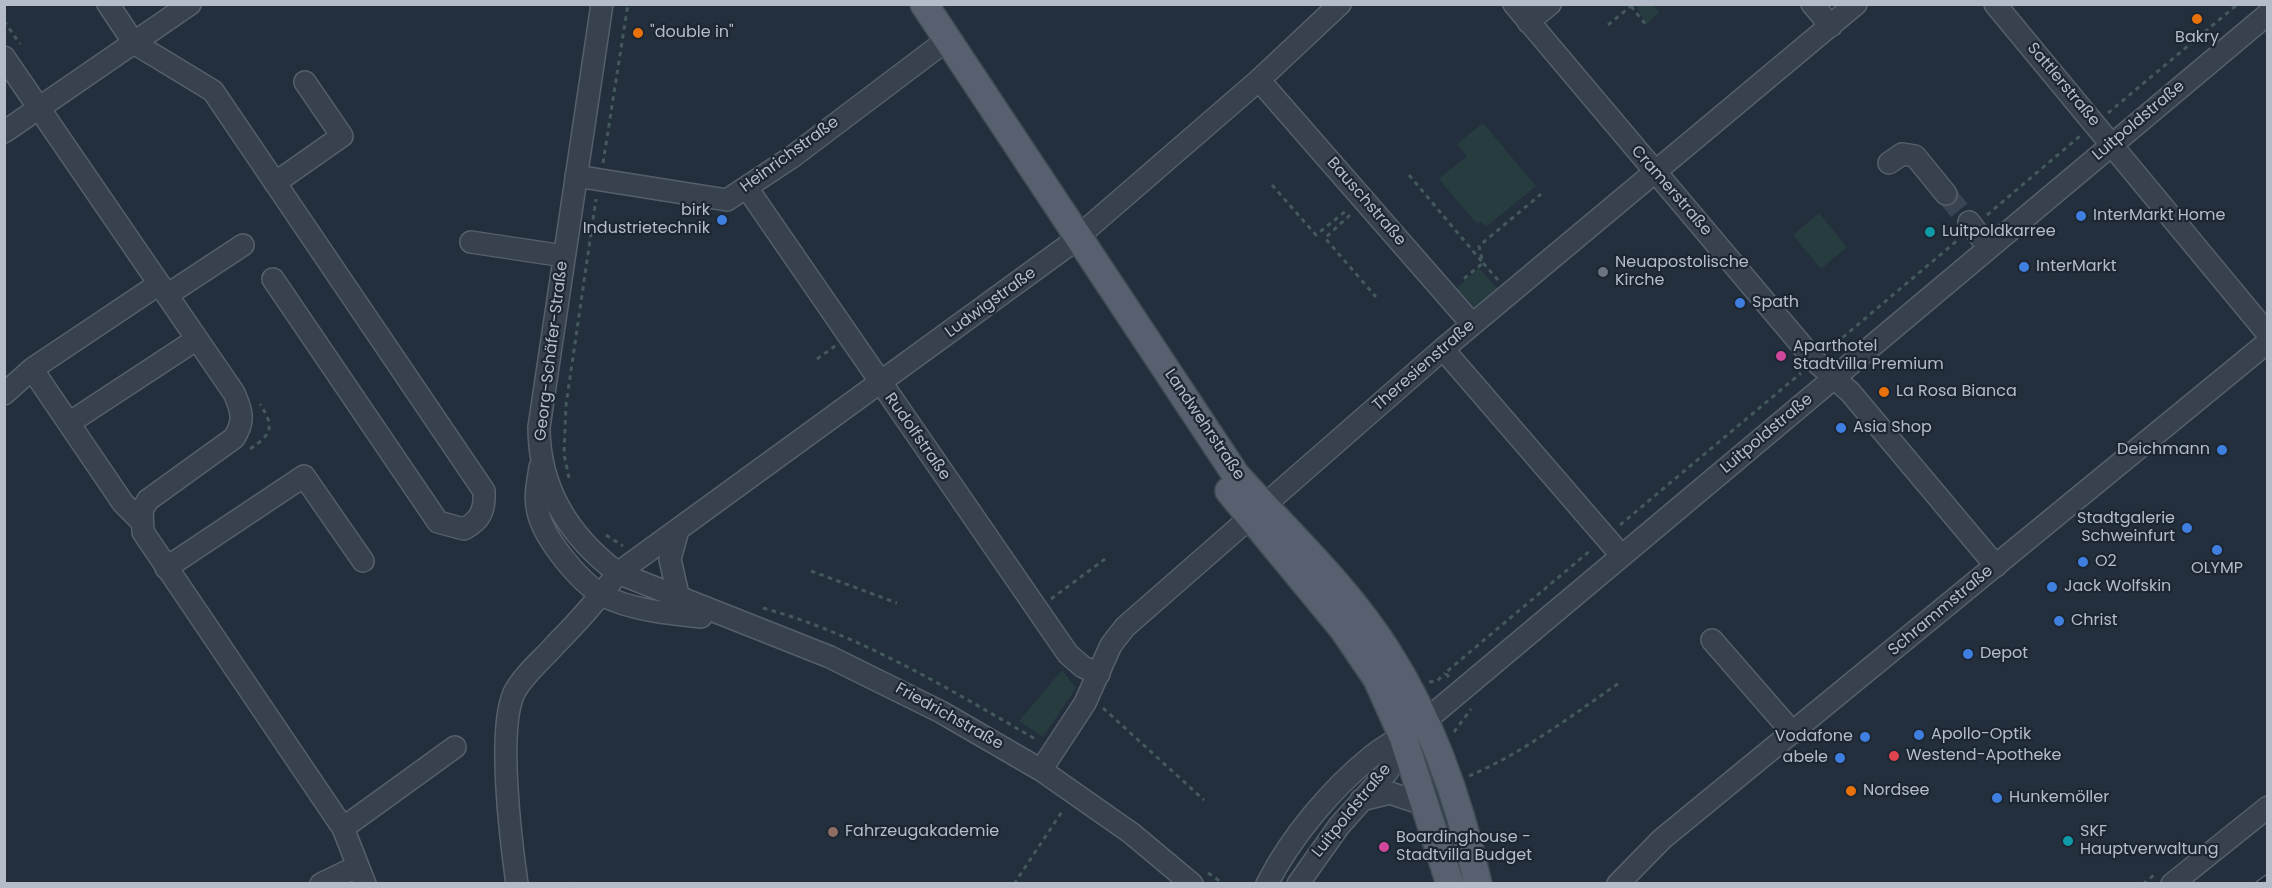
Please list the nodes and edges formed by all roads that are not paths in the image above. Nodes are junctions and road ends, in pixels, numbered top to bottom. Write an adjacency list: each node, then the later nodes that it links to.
1 (108, 4): 15 (street)
2 (190, 4): 15 (street)
3 (602, 4): 25 (street, Georg-Schäfer-Straße)
4 (907, 4): 16 (main road, Landwehrstraße)
5 (924, 4): 16 (main road, Landwehrstraße)
6 (1514, 4): 13 (street, Cramerstraße)
7 (1550, 4): 13 (street)
8 (1812, 4): 14 (street)
9 (1856, 4): 14 (street, Theresienstraße)
10 (1995, 4): 22 (street, Sattlerstraße)
11 (1337, 5): 18 (street, Ludwigstraße)
12 (2268, 14): 22 (street, Luitpoldstraße)
13 (1528, 22): 24 (street, Cramerstraße)
14 (1831, 26): 24 (street, Theresienstraße)
15 (134, 43): 20 (street); 26 (street)
16 (942, 44): 27 (street, Heinrichstraße); 31 (main road, Landwehrstraße)
17 (4, 57): 20 (street)
18 (1259, 80): 31 (street, Ludwigstraße); 37 (street, Bauschstraße)
19 (305, 82): 26 (street)
20 (39, 108): 21 (street); 36 (street)
21 (4, 132)
22 (2112, 144): 33 (street, Luitpoldstraße); 38 (street, Sattlerstraße)
23 (1888, 163): 28 (street)
24 (1655, 174): 37 (street, Theresienstraße); 43 (street, Cramerstraße)
25 (576, 176): 27 (street, Heinrichstraße); 34 (street, Georg-Schäfer-Straße)
26 (275, 183): 35 (street)
27 (747, 188): 44 (street, Rudolfstraße)
28 (1946, 194)
29 (1971, 225): 33 (street)
30 (471, 242): 34 (street)
31 (1072, 242): 44 (street, Ludwigstraße); 48 (main road, Landwehrstraße)
32 (243, 245): 36 (street)
33 (1989, 248): 43 (street, Luitpoldstraße)
34 (564, 256): 47 (street, Georg-Schäfer-Straße)
35 (273, 279)
36 (163, 290): 39 (street); 42 (street)
37 (1472, 324): 41 (street, Theresienstraße)
38 (2268, 334)
39 (197, 339): 46 (street); 49 (street)
40 (2268, 342): 53 (street, Schrammstraße)
41 (1443, 349): 48 (street, Theresienstraße); 51 (street)
42 (32, 369): 45 (street); 46 (street)
43 (1835, 378): 51 (street, Luitpoldstraße); 53 (street, Cramerstraße)
44 (880, 385): 50 (street, Ludwigstraße); 60 (street, Rudolfstraße)
45 (4, 394)
46 (69, 423): 49 (street)
47 (541, 460): 55 (street, Georg-Schäfer-Straße); 56 (street)
48 (1256, 512): 60 (street, Theresienstraße); 61 (main road, Landwehrstraße); 63 (main road, Landwehrstraße)
49 (141, 520): 54 (street)
50 (678, 530): 55 (street, Ludwigstraße); 57 (street)
51 (1621, 555): 61 (street, Luitpoldstraße)
52 (363, 561): 54 (street)
53 (1996, 566): 62 (street, Schrammstraße)
54 (166, 568): 69 (street)
55 (618, 573): 56 (street); 57 (street, Friedrichstraße)
56 (602, 595): 58 (street); 73 (street)
57 (679, 599): 58 (street, Friedrichstraße)
58 (739, 620): 65 (street, Friedrichstraße)
59 (1712, 640): 62 (street)
60 (1099, 674): 65 (street, Theresienstraße)
61 (1425, 720): 63 (street, Luitpoldstraße); 78 (main road, Landwehrstraße)
62 (1793, 733): 71 (street, Schrammstraße)
63 (1403, 737): 66 (street, Luitpoldstraße); 67 (main road, Landwehrstraße); 75 (street, Luitpoldstraße)
64 (455, 747): 69 (street)
65 (1041, 770): 74 (street, Friedrichstraße)
66 (1361, 800): 67 (street); 76 (street, Luitpoldstraße)
67 (1426, 805): 77 (main road, Landwehrstraße)
68 (2268, 807): 79 (street)
69 (343, 828): 70 (street)
70 (361, 875): 72 (street)
71 (1622, 882)
72 (321, 884)
73 (517, 884)
74 (1192, 884)
75 (1267, 884)
76 (1298, 884)
77 (1450, 884)
78 (1478, 884)
79 (2172, 884)

